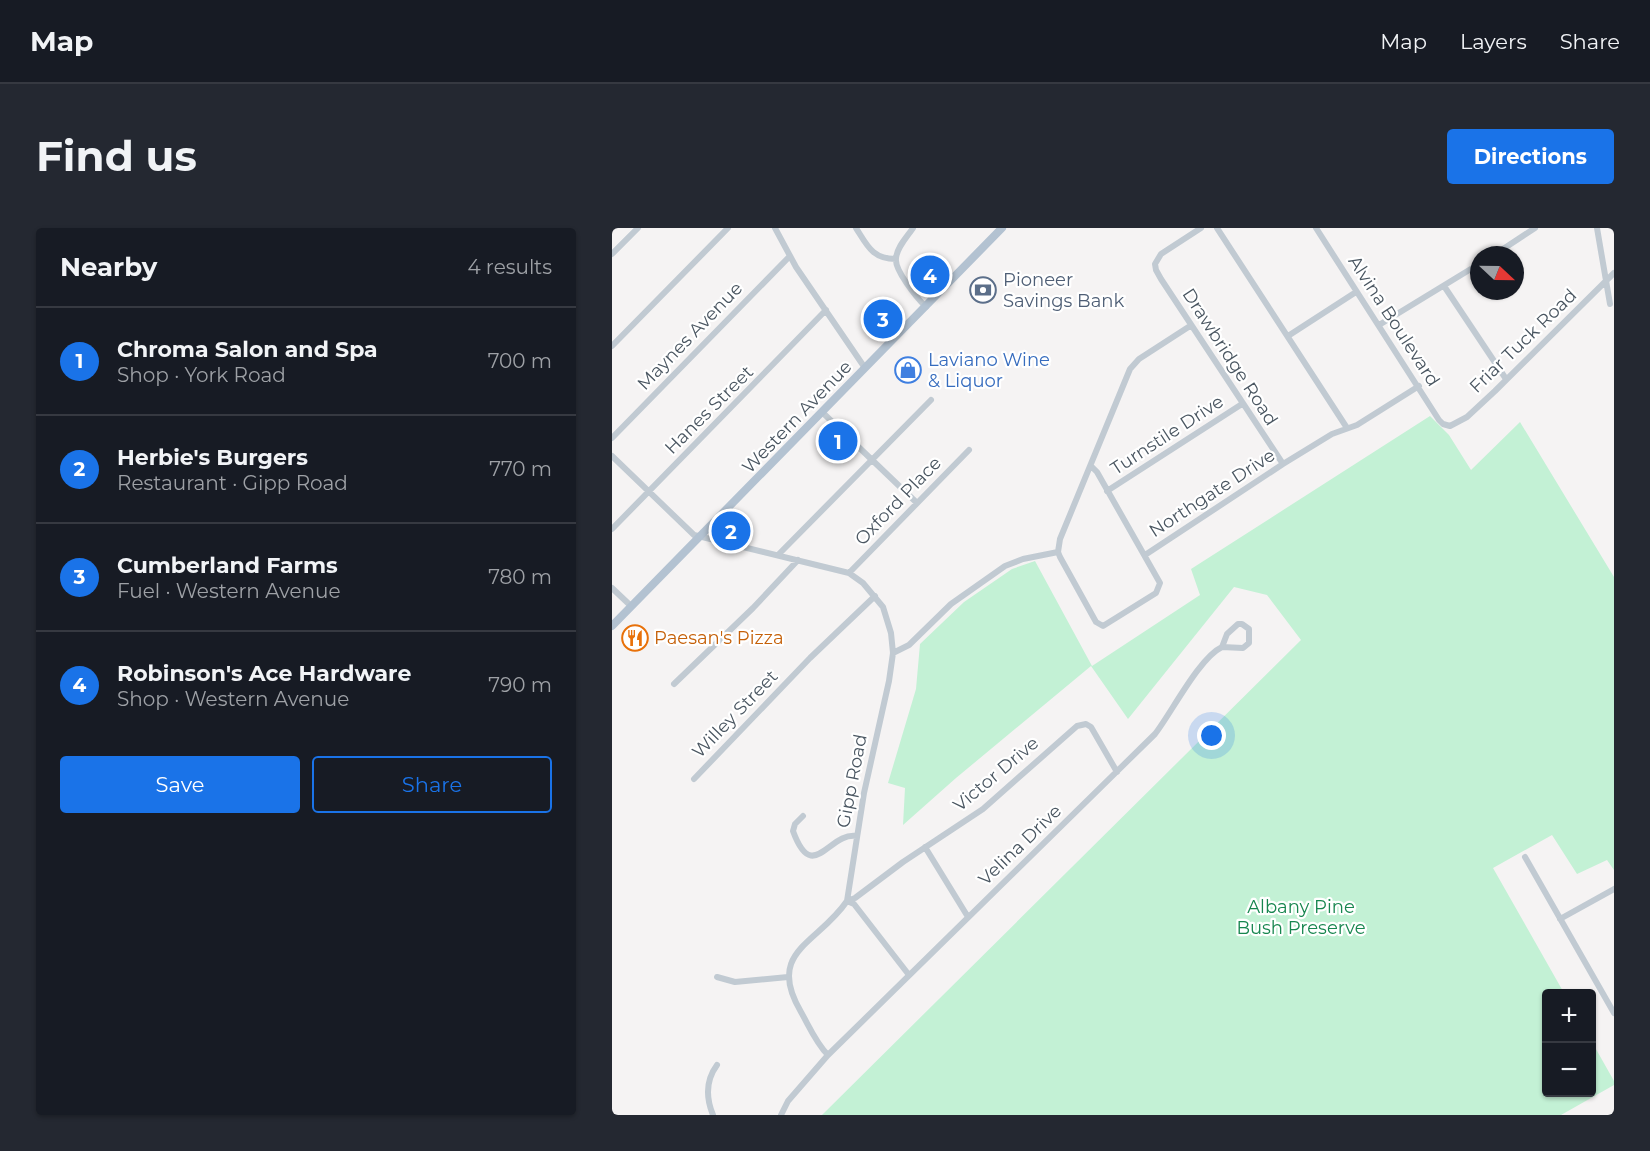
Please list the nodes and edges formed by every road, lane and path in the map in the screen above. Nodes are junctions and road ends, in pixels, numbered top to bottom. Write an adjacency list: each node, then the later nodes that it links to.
1 (638, 228): 13 (street)
2 (728, 228): 27 (street)
3 (775, 228): 14 (street)
4 (856, 228): 15 (street)
5 (913, 228): 15 (street)
6 (1002, 228): 22 (main road, Western Avenue)
7 (1201, 228): 25 (street, Drawbridge Road)
8 (1217, 228): 26 (street)
9 (1316, 228): 20 (street, Alvina Boulevard)
10 (1535, 228): 12 (street)
11 (1597, 228): 18 (street)
12 (1508, 246)
13 (612, 254)
14 (790, 255): 23 (street); 36 (street, Maynes Avenue)
15 (896, 259): 22 (street)
16 (1470, 270): 19 (street)
17 (1614, 273): 18 (street, Friar Tuck Road)
18 (1606, 281): 21 (street); 29 (street, Friar Tuck Road)
19 (1444, 286): 24 (street); 29 (street)
20 (1356, 292): 24 (street, Alvina Boulevard); 26 (street)
21 (1610, 304)
22 (926, 307): 28 (main road, Western Avenue)
23 (825, 310): 28 (street); 43 (street, Hanes Street)
24 (1379, 325): 30 (street, Alvina Boulevard)
25 (1190, 326): 32 (street, Drawbridge Road); 41 (street)
26 (1288, 336): 35 (street)
27 (612, 346)
28 (865, 368): 33 (main road, Western Avenue)
29 (1506, 379): 34 (street, Friar Tuck Road)
30 (1419, 386): 34 (street, Alvina Boulevard); 35 (street, Northgate Drive)
31 (931, 400): 39 (street)
32 (1242, 404): 40 (street, Drawbridge Road); 42 (street, Turnstile Drive)
33 (822, 412): 39 (street); 46 (main road, Western Avenue)
34 (1450, 426)
35 (1347, 428): 40 (street, Northgate Drive)
36 (612, 438)
37 (969, 450): 44 (street, Oxford Place)
38 (612, 456): 43 (street)
39 (872, 459): 44 (street); 48 (street)
40 (1283, 464): 49 (street, Northgate Drive)
41 (1091, 466): 42 (street); 47 (street)
42 (1107, 491): 49 (street)
43 (648, 492): 45 (street, Hanes Street); 46 (street)
44 (917, 503): 51 (street, Oxford Place)
45 (612, 529)
46 (700, 537): 48 (street, Gipp Road); 54 (main road, Western Avenue)
47 (1058, 552): 49 (street, Northgate Drive); 57 (street)
48 (778, 555): 50 (street, Gipp Road)
49 (1145, 555)
50 (798, 560): 51 (street, Gipp Road); 58 (street)
51 (849, 573): 53 (street, Gipp Road)
52 (612, 588): 54 (street)
53 (875, 596): 57 (street, Gipp Road); 60 (street, Willey Street)
54 (631, 606): 55 (main road, Western Avenue)
55 (612, 626)
56 (1222, 647): 56 (street, Velina Drive); 59 (street, Velina Drive)
57 (893, 653): 62 (street, Gipp Road)
58 (674, 684)
59 (1117, 772): 63 (street, Victor Drive); 67 (street, Velina Drive)
60 (694, 779)
61 (803, 816): 62 (street)
62 (857, 837): 66 (street, Gipp Road)
63 (925, 847): 66 (street, Victor Drive); 67 (street)
64 (1525, 857): 68 (street)
65 (1614, 889): 68 (street)
66 (848, 901): 69 (street); 71 (street)
67 (968, 917): 69 (street, Velina Drive)
68 (1560, 919): 72 (street)
69 (909, 975): 74 (street, Velina Drive)
70 (717, 977): 71 (street)
71 (788, 977): 74 (street)
72 (1612, 1004): 73 (street)
73 (1614, 1013)
74 (828, 1055): 77 (street)
75 (717, 1065): 76 (street)
76 (713, 1115)
77 (781, 1115)

